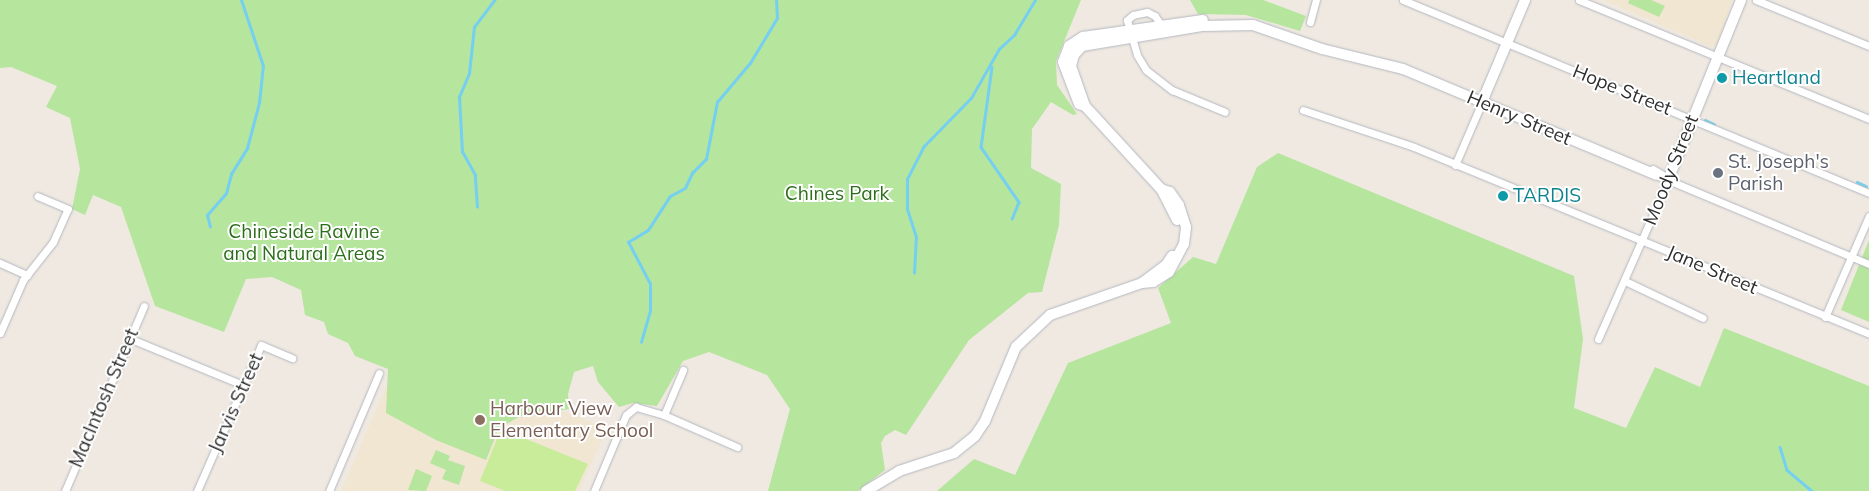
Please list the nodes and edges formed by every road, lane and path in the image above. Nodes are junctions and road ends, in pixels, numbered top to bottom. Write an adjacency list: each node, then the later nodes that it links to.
1 (1316, 0): 7 (street)
2 (1403, 0): 11 (street, Hope Street)
3 (1525, 0): 11 (street)
4 (1579, 0): 13 (street)
5 (1741, 0): 13 (street, Moody Street)
6 (1756, 0): 12 (street)
7 (1310, 22)
8 (1237, 24): 9 (street, Henry Street); 10 (street); 14 (street, Henry Street)
9 (1161, 25): 10 (street, Henry Street); 10 (street)
10 (1130, 34): 16 (street); 47 (street)
11 (1507, 43): 14 (street); 17 (street, Hope Street)
12 (1869, 46)
13 (1718, 57): 17 (street, Moody Street); 18 (street)
14 (1482, 102): 19 (street); 20 (street, Henry Street)
15 (1303, 110): 19 (street, Jane Street)
16 (1224, 112)
17 (1692, 119): 20 (street, Moody Street); 21 (street, Hope Street)
18 (1869, 119)
19 (1455, 165): 24 (street, Jane Street)
20 (1668, 180): 24 (street, Moody Street); 25 (street, Henry Street)
21 (1869, 193)
22 (38, 196): 28 (street)
23 (1869, 216): 25 (street)
24 (1642, 242): 29 (street, Moody Street); 31 (street, Jane Street)
25 (1852, 255): 27 (street, Henry Street); 31 (street)
26 (0, 263): 28 (street)
27 (1869, 264)
28 (27, 275): 33 (street)
29 (1625, 281): 32 (street); 36 (street, Moody Street)
30 (144, 306): 35 (street, MacIntosh Street)
31 (1825, 317): 34 (street, Jane Street)
32 (1703, 318)
33 (0, 333)
34 (1869, 334)
35 (131, 339): 40 (street); 43 (street, MacIntosh Street)
36 (1598, 339)
37 (292, 358): 40 (street, Jarvis Street)
38 (684, 370): 41 (street)
39 (379, 373): 45 (street)
40 (243, 385): 44 (street, Jarvis Street)
41 (664, 415): 42 (street); 46 (street)
42 (737, 447)
43 (65, 491)
44 (198, 491)
45 (328, 491)
46 (594, 491)
47 (866, 491)

